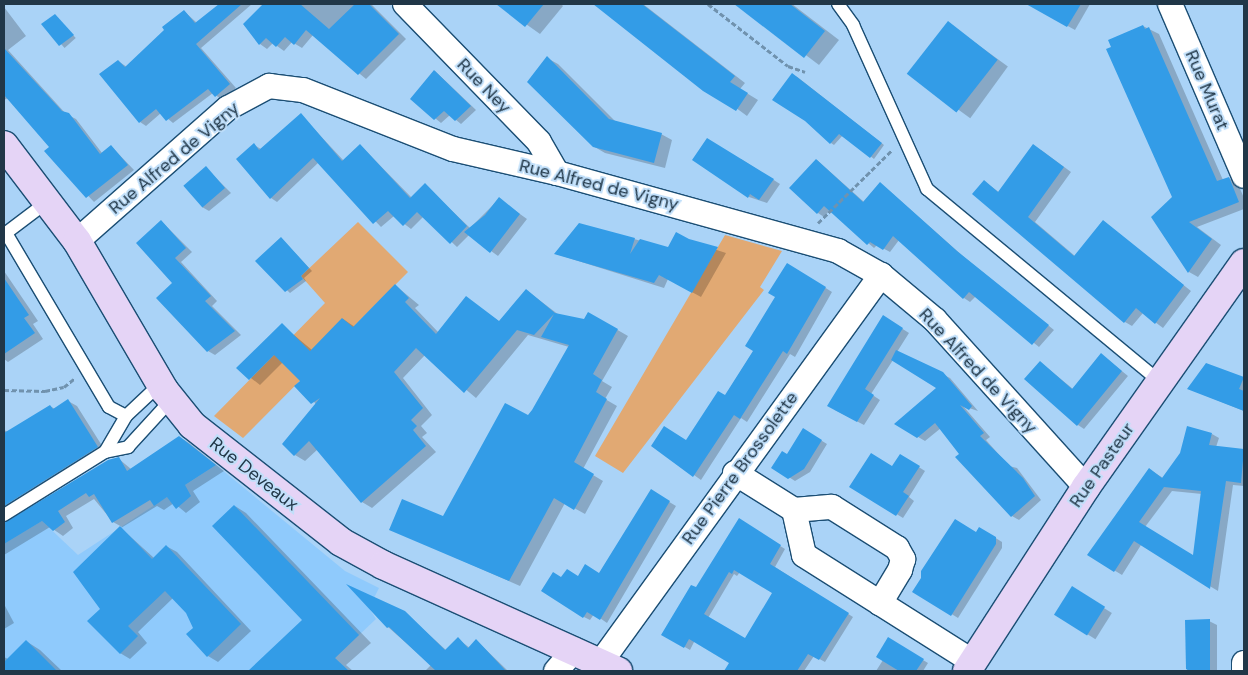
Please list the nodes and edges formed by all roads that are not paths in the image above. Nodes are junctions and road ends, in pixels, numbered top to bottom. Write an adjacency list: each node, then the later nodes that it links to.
1 (405, 4): 5 (street, Rue Ney)
2 (838, 4): 11 (lane)
3 (1170, 4): 6 (street, Rue Murat)
4 (4, 145): 7 (street, Rue Deveaux)
5 (557, 173): 8 (street, Rue Alfred de Vigny); 10 (street, Rue Alfred de Vigny)
6 (1244, 176)
7 (47, 202): 8 (street, Rue Deveaux); 13 (lane)
8 (77, 241): 12 (street, Rue Deveaux)
9 (1244, 263): 11 (street, Rue Pasteur)
10 (881, 275): 15 (street, Rue Pierre Brossolette); 16 (street, Rue Alfred de Vigny)
11 (1160, 382): 16 (street, Rue Pasteur)
12 (166, 392): 13 (lane); 14 (lane); 20 (street, Rue Deveaux)
13 (126, 416): 14 (lane)
14 (105, 452): 18 (lane)
15 (736, 473): 17 (street); 22 (street, Rue Pierre Brossolette)
16 (1086, 487): 23 (street, Rue Pasteur)
17 (794, 510): 19 (street); 19 (street)
18 (4, 515)
19 (880, 603): 23 (street)
20 (574, 650): 22 (street, Rue Deveaux); 24 (street)
21 (1244, 663): 25 (street)
22 (610, 666)
23 (970, 667)
24 (556, 671)
25 (1244, 671)

